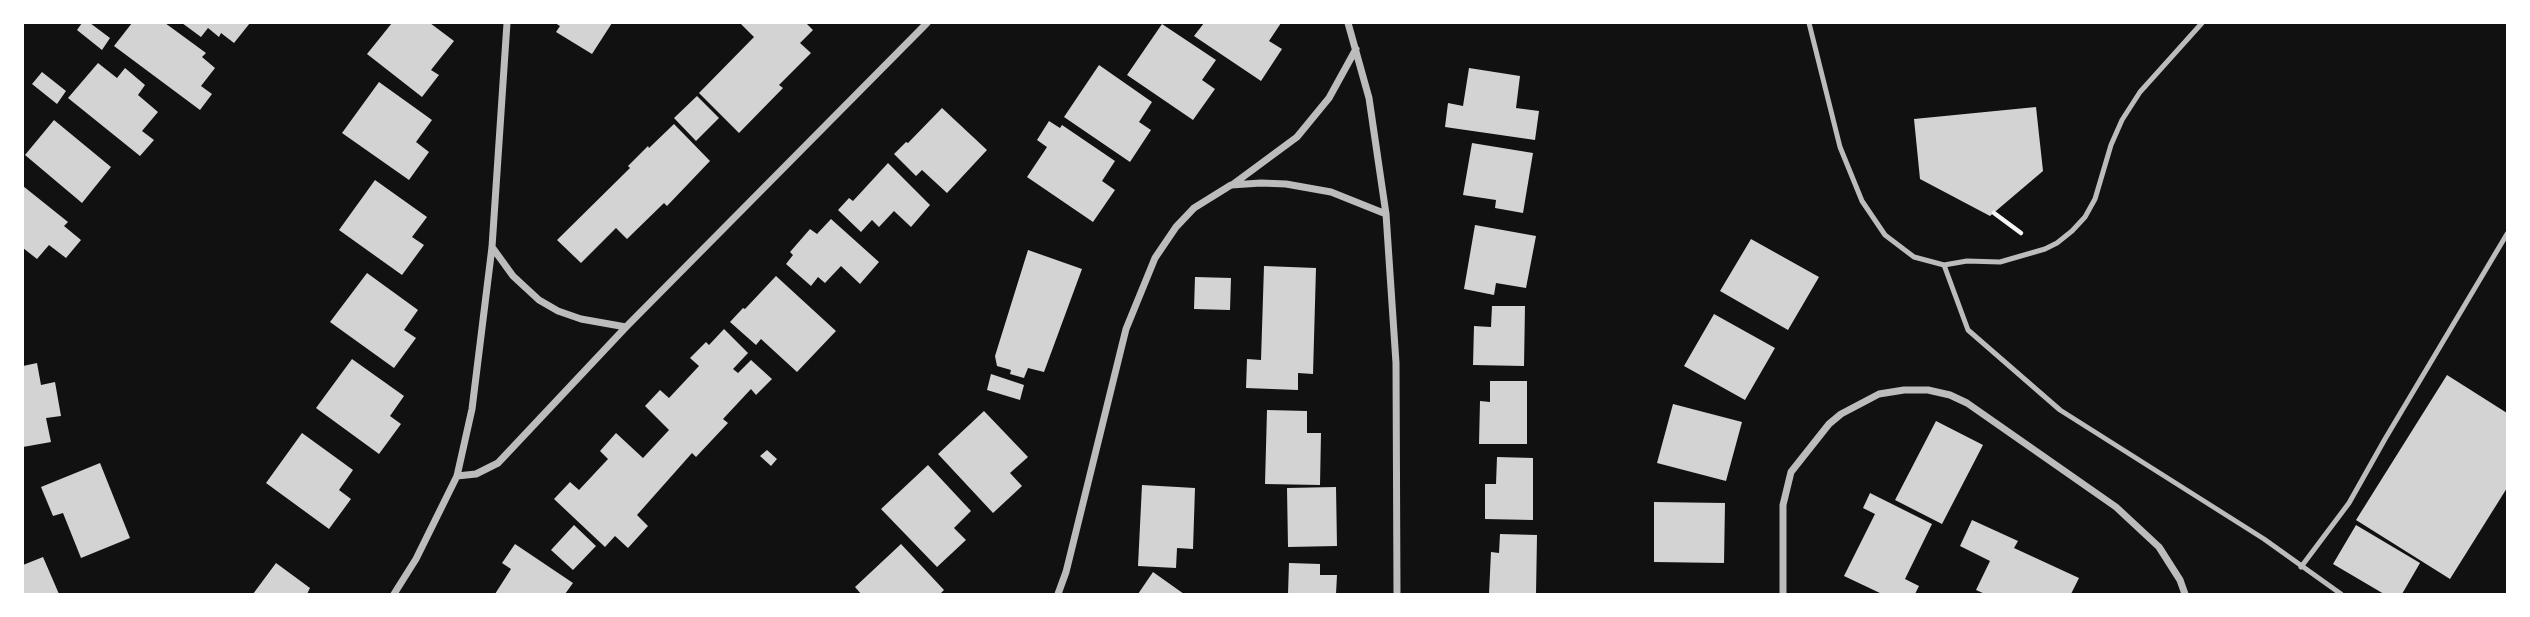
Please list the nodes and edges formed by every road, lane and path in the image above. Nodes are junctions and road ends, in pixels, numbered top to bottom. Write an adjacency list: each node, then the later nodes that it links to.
1 (507, 23): 10 (street)
2 (927, 23): 12 (street)
3 (1348, 23): 6 (street)
4 (1809, 23): 11 (lane)
5 (2202, 23): 11 (lane)
6 (1357, 48): 7 (street); 8 (street)
7 (1231, 185): 8 (street); 16 (street)
8 (1386, 215): 17 (street)
9 (2507, 234): 14 (lane)
10 (492, 247): 12 (street); 13 (street)
11 (1944, 265): 14 (lane)
12 (626, 327): 13 (street)
13 (457, 476): 15 (street)
14 (2301, 567): 20 (lane)
15 (394, 594)
16 (1058, 594)
17 (1397, 594)
18 (1783, 594): 19 (street)
19 (2186, 594)
20 (2341, 594)

